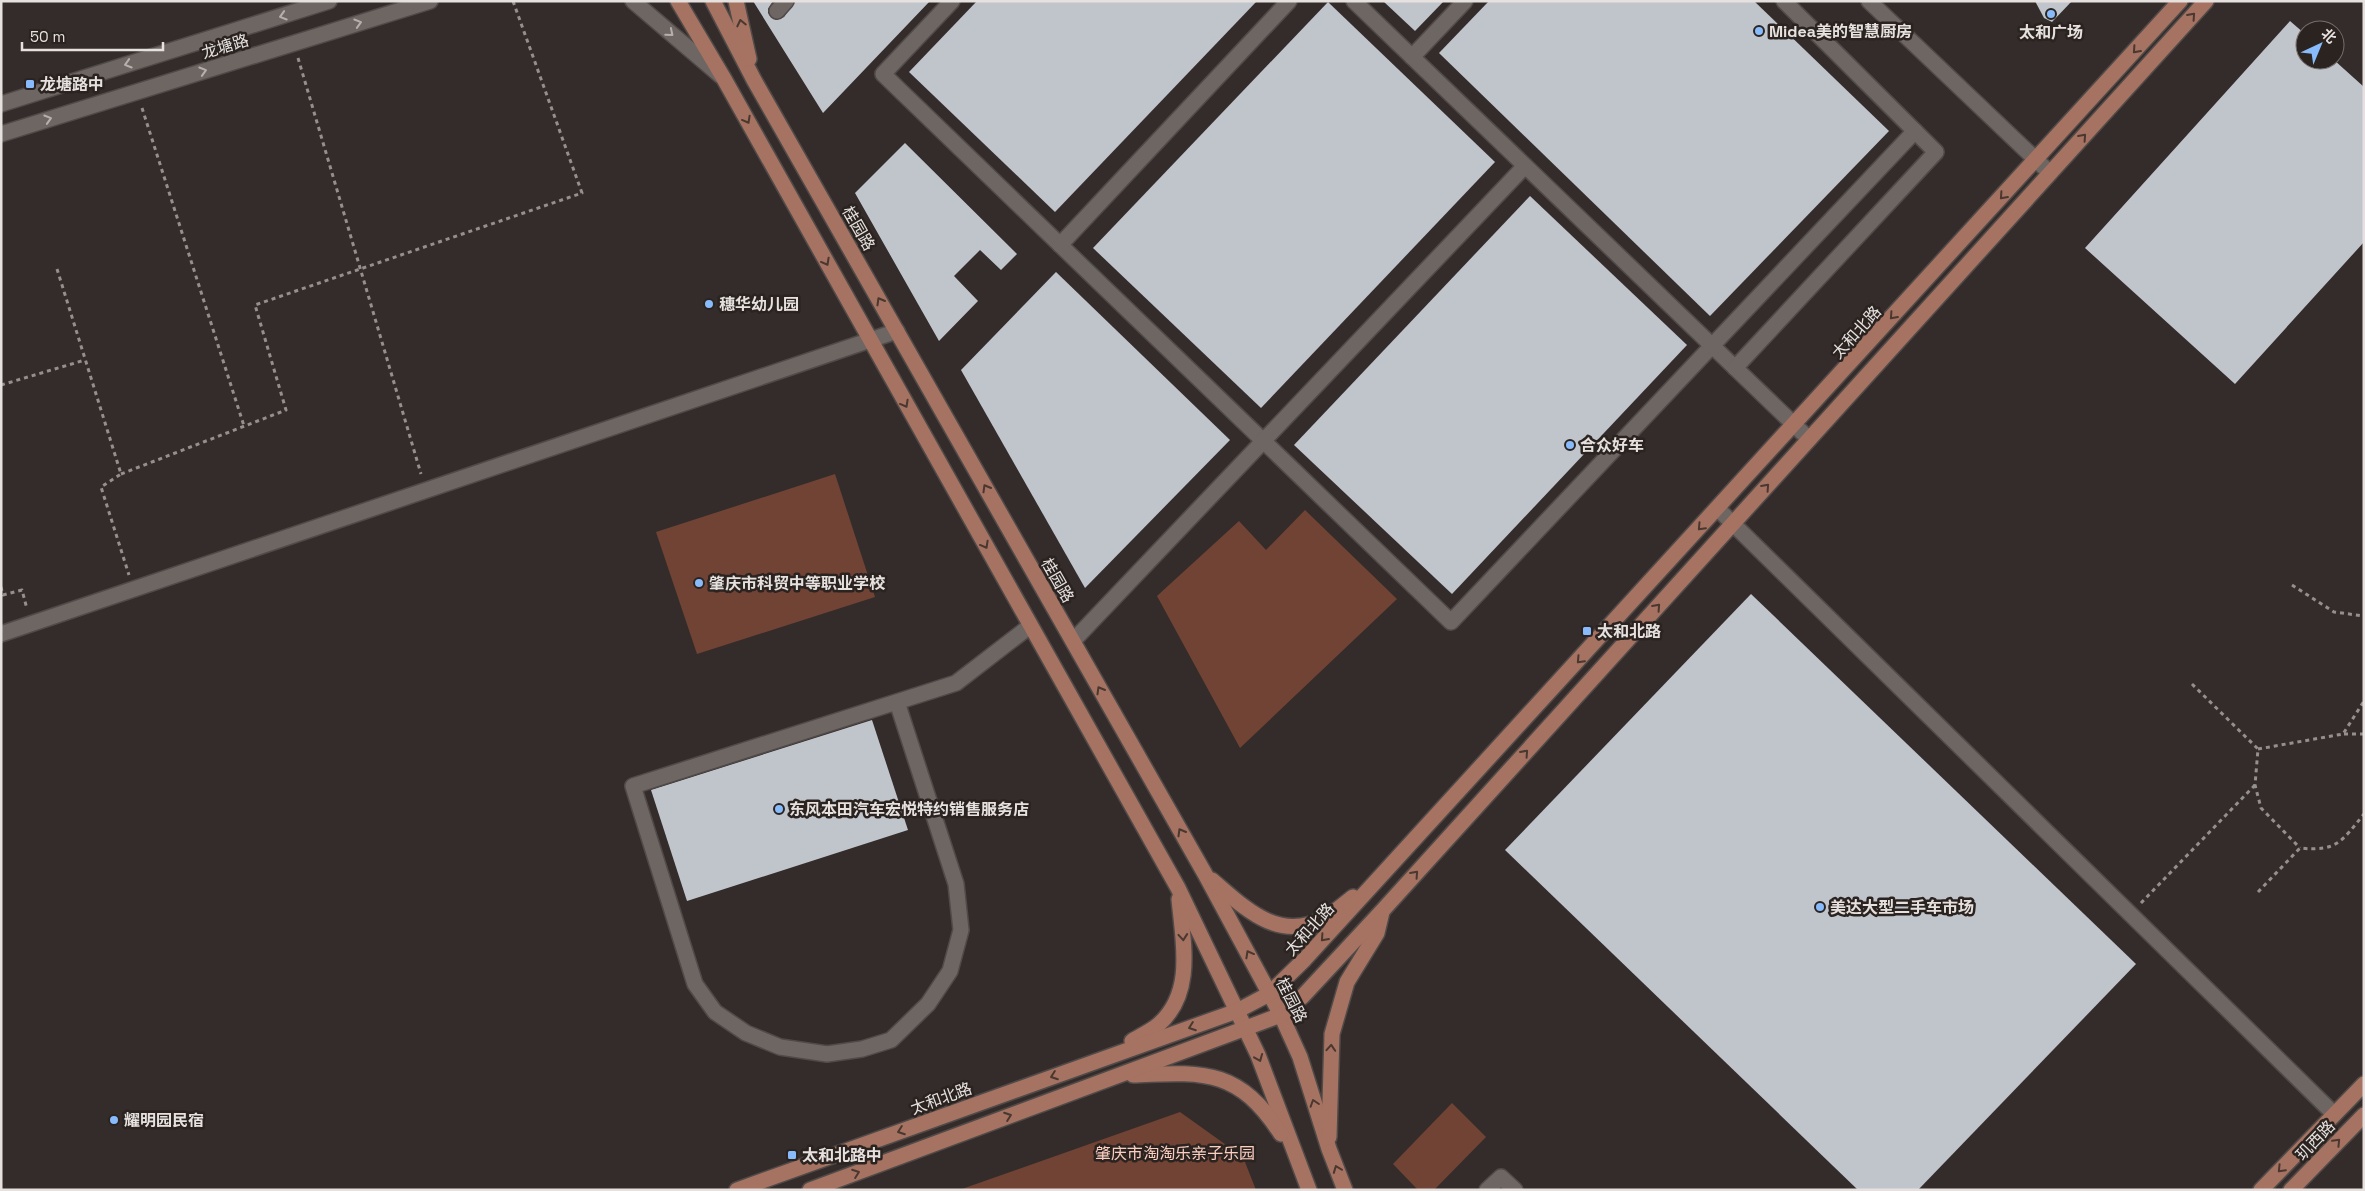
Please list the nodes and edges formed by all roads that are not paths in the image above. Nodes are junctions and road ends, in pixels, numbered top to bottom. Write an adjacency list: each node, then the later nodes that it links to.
1 (329, 1): 18 (street, one-way to 18)
2 (430, 1): 20 (street, 龙塘路, one-way to 2)
3 (633, 1): 16 (street, one-way to 16)
4 (678, 1): 16 (main road)
5 (713, 1): 17 (main road, 桂园路)
6 (736, 1): 17 (main road, one-way to 6)
7 (952, 1): 24 (street)
8 (1289, 1): 24 (street)
9 (1354, 1): 15 (street)
10 (1465, 1): 15 (street)
11 (1784, 1): 19 (street)
12 (1869, 1): 21 (street)
13 (2180, 1): 21 (main road, 太和北路, one-way to 21)
14 (2206, 1): 23 (main road, one-way to 14)
15 (1412, 57): 22 (street)
16 (723, 77): 26 (main road, one-way to 26)
17 (754, 80): 25 (main road, 桂园路, one-way to 17)
18 (1, 104)
19 (1915, 131): 27 (street); 28 (street)
20 (1, 134)
21 (2036, 160): 23 (street); 29 (main road, 太和北路, one-way to 29)
22 (1525, 166): 27 (street); 31 (street)
23 (2050, 173): 30 (main road)
24 (1060, 245): 31 (street)
25 (897, 331): 26 (street); 36 (main road, 桂园路, one-way to 25)
26 (869, 339): 34 (main road, one-way to 34); 35 (street)
27 (1712, 346): 28 (street); 31 (street)
28 (1735, 368): 29 (street)
29 (1794, 425): 30 (street); 32 (main road, 太和北路)
30 (1809, 439): 33 (main road, one-way to 30)
31 (1263, 441): 36 (street)
32 (1718, 509): 33 (street); 39 (main road, 太和北路, one-way to 39)
33 (1733, 524): 41 (main road, one-way to 33); 49 (street)
34 (1030, 626): 37 (street); 40 (main road)
35 (1, 634)
36 (1073, 641): 38 (main road, 桂园路, one-way to 36)
37 (897, 702): 37 (street)
38 (1204, 874): 39 (main road); 42 (main road, 桂园路, one-way to 38)
39 (1380, 877): 42 (main road, 太和北路, one-way to 42)
40 (1178, 888): 43 (main road); 46 (main road, one-way to 46)
41 (1383, 910): 44 (main road); 51 (main road, one-way to 41)
42 (1269, 994): 43 (main road, 太和北路); 44 (main road, 桂园路)
43 (1237, 1011): 45 (main road); 46 (main road, 太和北路, one-way to 46)
44 (1281, 1015): 45 (main road); 51 (main road, 桂园路, one-way to 44)
45 (1246, 1028): 47 (main road); 52 (main road, one-way to 52)
46 (1100, 1060): 53 (main road, 太和北路, one-way to 53)
47 (1119, 1075): 52 (main road); 54 (main road, one-way to 47)
48 (2364, 1084): 49 (main road)
49 (2334, 1114): 59 (main road, one-way to 59)
50 (2364, 1115): 60 (main road, 玑西路, one-way to 50)
51 (1329, 1149): 56 (main road, 桂园路, one-way to 51)
52 (1297, 1158): 55 (main road)
53 (737, 1190)
54 (810, 1190)
55 (1309, 1190)
56 (1345, 1190)
57 (1487, 1190): 58 (street)
58 (1515, 1190)
59 (2261, 1190)
60 (2291, 1190)

